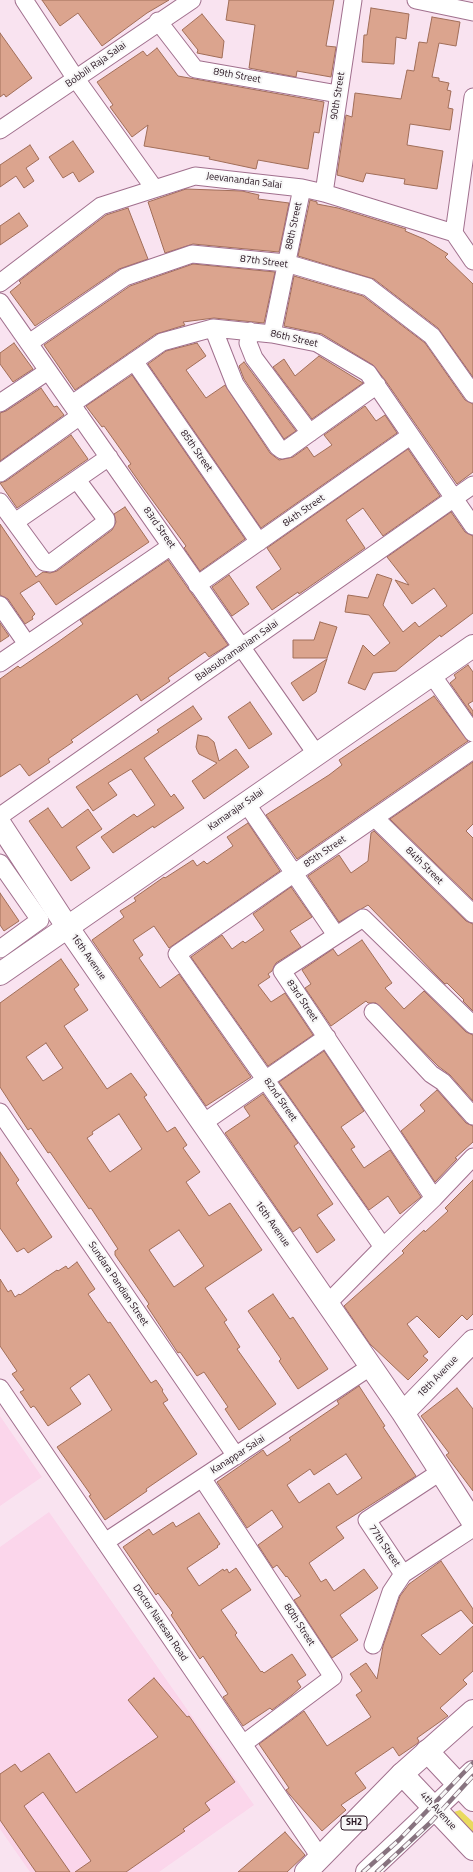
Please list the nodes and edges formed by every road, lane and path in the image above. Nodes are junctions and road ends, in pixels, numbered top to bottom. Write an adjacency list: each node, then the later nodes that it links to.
1 (24, 0): 7 (street)
2 (192, 0): 6 (street, Bobbili Raja Salai)
3 (353, 0): 8 (street, 90th Street)
4 (416, 0): 5 (street)
5 (473, 12)
6 (158, 22): 7 (street, Bobbili Raja Salai); 8 (street, 89th Street)
7 (76, 79): 10 (street, Bobbili Raja Salai); 11 (street)
8 (338, 94): 13 (street, 90th Street)
9 (473, 97): 14 (street)
10 (0, 130)
11 (154, 188): 12 (street, Jeevanandan Salai); 17 (street, Jeevanandan Salai)
12 (302, 188): 13 (street, Jeevanandan Salai); 16 (street, 88th Street)
13 (324, 193): 14 (street, Jeevanandan Salai)
14 (454, 233): 15 (street)
15 (473, 261)
16 (286, 263): 21 (street, 88th Street); 22 (street, 87th Street); 26 (street, 87th Street)
17 (0, 283)
18 (0, 302): 22 (street, 83rd Street)
19 (213, 328): 20 (street, 86th Street); 23 (street, 86th Street); 29 (street)
20 (250, 332): 21 (street, 86th Street); 29 (street)
21 (272, 334): 25 (street, 86th Street)
22 (29, 343): 24 (street, 83rd Street)
23 (134, 361): 28 (street, 86th Street); 39 (street, 85th Street)
24 (48, 371): 27 (street); 28 (street, 83rd Street)
25 (377, 385): 29 (street); 30 (street, 86th Street)
26 (473, 394)
27 (0, 404)
28 (76, 410): 31 (street, 83rd Street); 32 (street, 86th Street)
29 (310, 433)
30 (410, 436): 35 (street, 86th Street); 39 (street, 84th Street)
31 (109, 457): 33 (street); 40 (street, 83rd Street)
32 (0, 473)
33 (77, 480): 37 (street); 37 (street)
34 (473, 485): 35 (street, Balasubramaniam Salai)
35 (453, 499): 38 (street, 86th Street); 45 (street, Balasubramaniam Salai)
36 (0, 502): 37 (street)
37 (15, 522)
38 (473, 526)
39 (259, 542): 41 (street, 84th Street)
40 (171, 546): 41 (street, 83rd Street); 43 (street)
41 (197, 585): 45 (street, 83rd Street)
42 (0, 605): 43 (street)
43 (27, 644): 46 (street)
44 (473, 646): 47 (street, Kamarajar Salai)
45 (241, 648): 50 (street, 83rd Street); 52 (street, Balasubramaniam Salai)
46 (0, 663)
47 (432, 675): 48 (street); 50 (street, Kamarajar Salai)
48 (473, 733)
49 (473, 750): 53 (street, 85th Street)
50 (317, 755): 51 (street, Kamarajar Salai)
51 (246, 803): 56 (street); 58 (street, Kamarajar Salai)
52 (0, 816)
53 (375, 818): 56 (street, 85th Street); 57 (street, 84th Street)
54 (0, 824): 58 (street, 16th Avenue)
55 (0, 863): 60 (street)
56 (294, 873): 59 (street); 61 (street, 85th Street)
57 (473, 914)
58 (68, 928): 62 (street, Kamarajar Salai); 69 (street, 16th Avenue)
59 (336, 935): 64 (street, 83rd Street); 65 (street, 83rd Street)
60 (0, 949)
61 (177, 954): 66 (street, 82nd Street)
62 (0, 974)
63 (373, 1012): 68 (street)
64 (473, 1025)
65 (327, 1037): 66 (street); 71 (street, 83rd Street)
66 (266, 1080): 69 (street); 72 (street, 82nd Street)
67 (0, 1112): 78 (street, Sundara Pandian Street)
68 (473, 1116)
69 (203, 1123): 73 (street, 16th Avenue)
70 (473, 1157): 71 (street)
71 (434, 1198): 72 (street)
72 (383, 1247): 73 (street)
73 (327, 1304): 75 (street, 16th Avenue)
74 (473, 1341): 77 (street, 18th Avenue)
75 (370, 1367): 77 (street, 16th Avenue); 78 (street, Kanappar Salai)
76 (0, 1388): 83 (street, Doctor Natesan Road)
77 (403, 1413): 79 (street, 16th Avenue)
78 (236, 1456): 80 (street, Kanappar Salai)
79 (440, 1472): 81 (street, 16th Avenue); 84 (street, 77th Street)
80 (202, 1478): 83 (street, Kanappar Salai); 87 (street, 80th Street)
81 (473, 1522)
82 (473, 1528): 84 (street, 77th Street)
83 (105, 1542): 87 (street, Doctor Natesan Road)
84 (403, 1574): 85 (street)
85 (373, 1645)
86 (473, 1711): 88 (street, SH2)
87 (243, 1744): 93 (street, Doctor Natesan Road)
88 (427, 1751): 89 (street, SH2); 90 (street)
89 (402, 1774): 91 (street, 4th Avenue); 93 (street, SH2)
90 (468, 1786): 91 (street)
91 (435, 1807): 92 (street, 4th Avenue); 94 (street)
92 (473, 1849)
93 (313, 1865)
94 (367, 1872)

